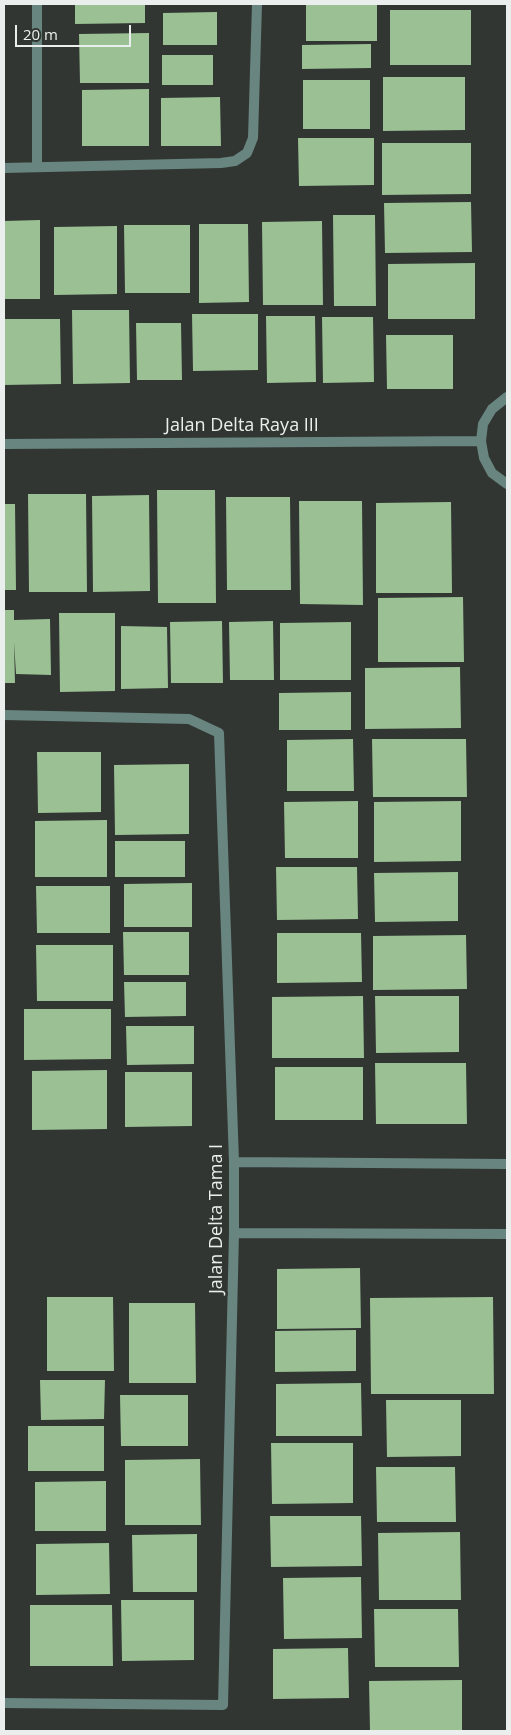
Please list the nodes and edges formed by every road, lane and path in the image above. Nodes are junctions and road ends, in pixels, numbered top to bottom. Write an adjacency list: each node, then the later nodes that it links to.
1 (37, 4): 3 (street)
2 (257, 4): 3 (street)
3 (36, 167): 4 (street)
4 (4, 168)
5 (507, 397): 6 (street)
6 (481, 441): 7 (street, Jalan Delta Raya III); 8 (street)
7 (4, 444)
8 (507, 484)
9 (4, 715): 10 (street, Jalan Delta Tama I)
10 (234, 1162): 11 (street); 12 (street, Jalan Delta Tama I)
11 (507, 1164)
12 (234, 1232): 13 (street); 14 (street, Jalan Delta Tama I)
13 (507, 1234)
14 (4, 1703)

